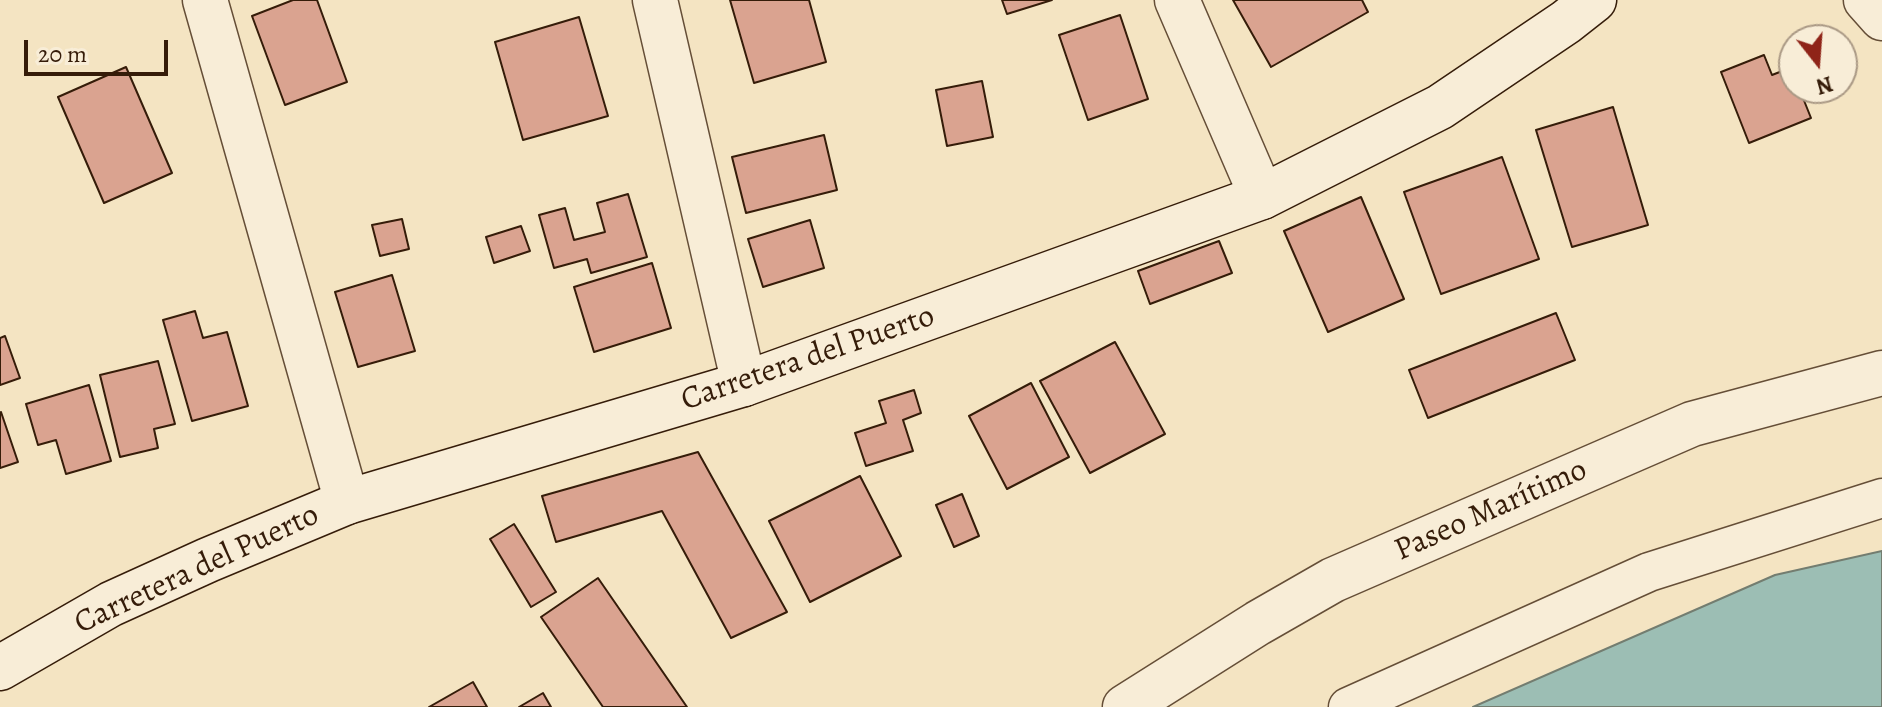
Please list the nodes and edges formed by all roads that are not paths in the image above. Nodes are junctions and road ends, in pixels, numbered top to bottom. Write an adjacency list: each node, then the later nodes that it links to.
1 (205, 0): 11 (street)
2 (655, 0): 9 (street)
3 (1177, 0): 7 (street)
4 (1594, 0): 7 (street, Carretera del Puerto)
5 (1866, 0): 6 (street)
6 (1882, 18)
7 (1262, 197): 9 (street, Carretera del Puerto)
8 (1882, 373): 13 (street, Paseo Marítimo)
9 (744, 384): 11 (street, Carretera del Puerto)
10 (1882, 498): 14 (street)
11 (347, 502): 12 (street, Carretera del Puerto)
12 (0, 668)
13 (1125, 707)
14 (1348, 707)

